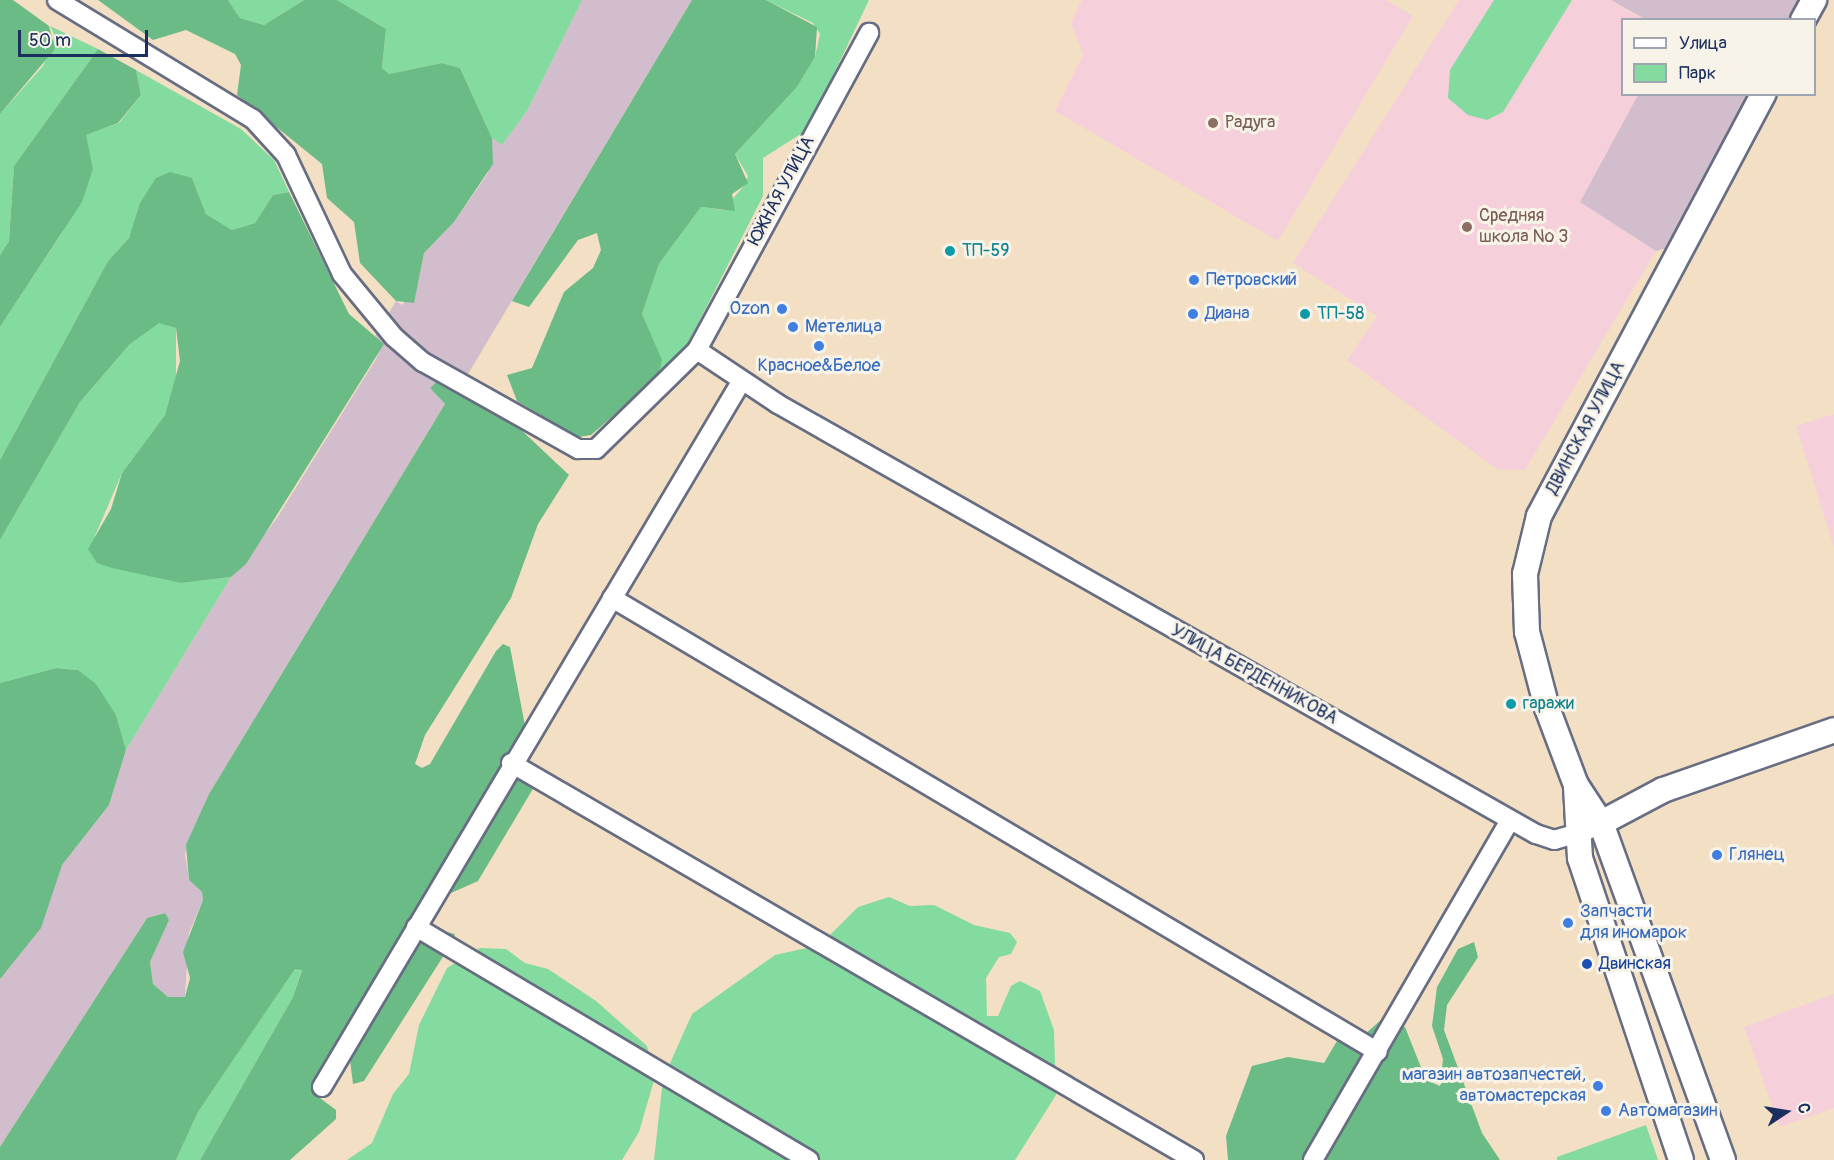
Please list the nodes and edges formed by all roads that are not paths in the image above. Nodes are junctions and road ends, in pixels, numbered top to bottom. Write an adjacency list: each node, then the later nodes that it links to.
1 (57, 0): 6 (street, ЮЖНАЯ УЛИЦА)
2 (1814, 0): 3 (street)
3 (1804, 18)
4 (869, 33): 6 (street, ЮЖНАЯ УЛИЦА)
5 (1762, 96): 11 (street, ДВИНСКАЯ УЛИЦА)
6 (697, 350): 7 (street, УЛИЦА БЕРДЕННИКОВА)
7 (741, 382): 8 (street); 12 (street, УЛИЦА БЕРДЕННИКОВА)
8 (612, 598): 10 (street); 16 (street)
9 (1834, 730): 13 (street, УЛИЦА БЕРДЕННИКОВА)
10 (511, 763): 15 (street); 19 (street)
11 (1576, 785): 13 (street, ДВИНСКАЯ УЛИЦА); 14 (street, ДВИНСКАЯ УЛИЦА)
12 (1510, 820): 14 (street, УЛИЦА БЕРДЕННИКОВА); 16 (street)
13 (1600, 823): 14 (street, УЛИЦА БЕРДЕННИКОВА); 22 (street, ДВИНСКАЯ УЛИЦА)
14 (1579, 835): 21 (street, ДВИНСКАЯ УЛИЦА)
15 (416, 927): 17 (street); 18 (street)
16 (1378, 1052): 20 (street)
17 (322, 1087)
18 (809, 1160)
19 (1194, 1160)
20 (1313, 1160)
21 (1681, 1160)
22 (1723, 1160)

